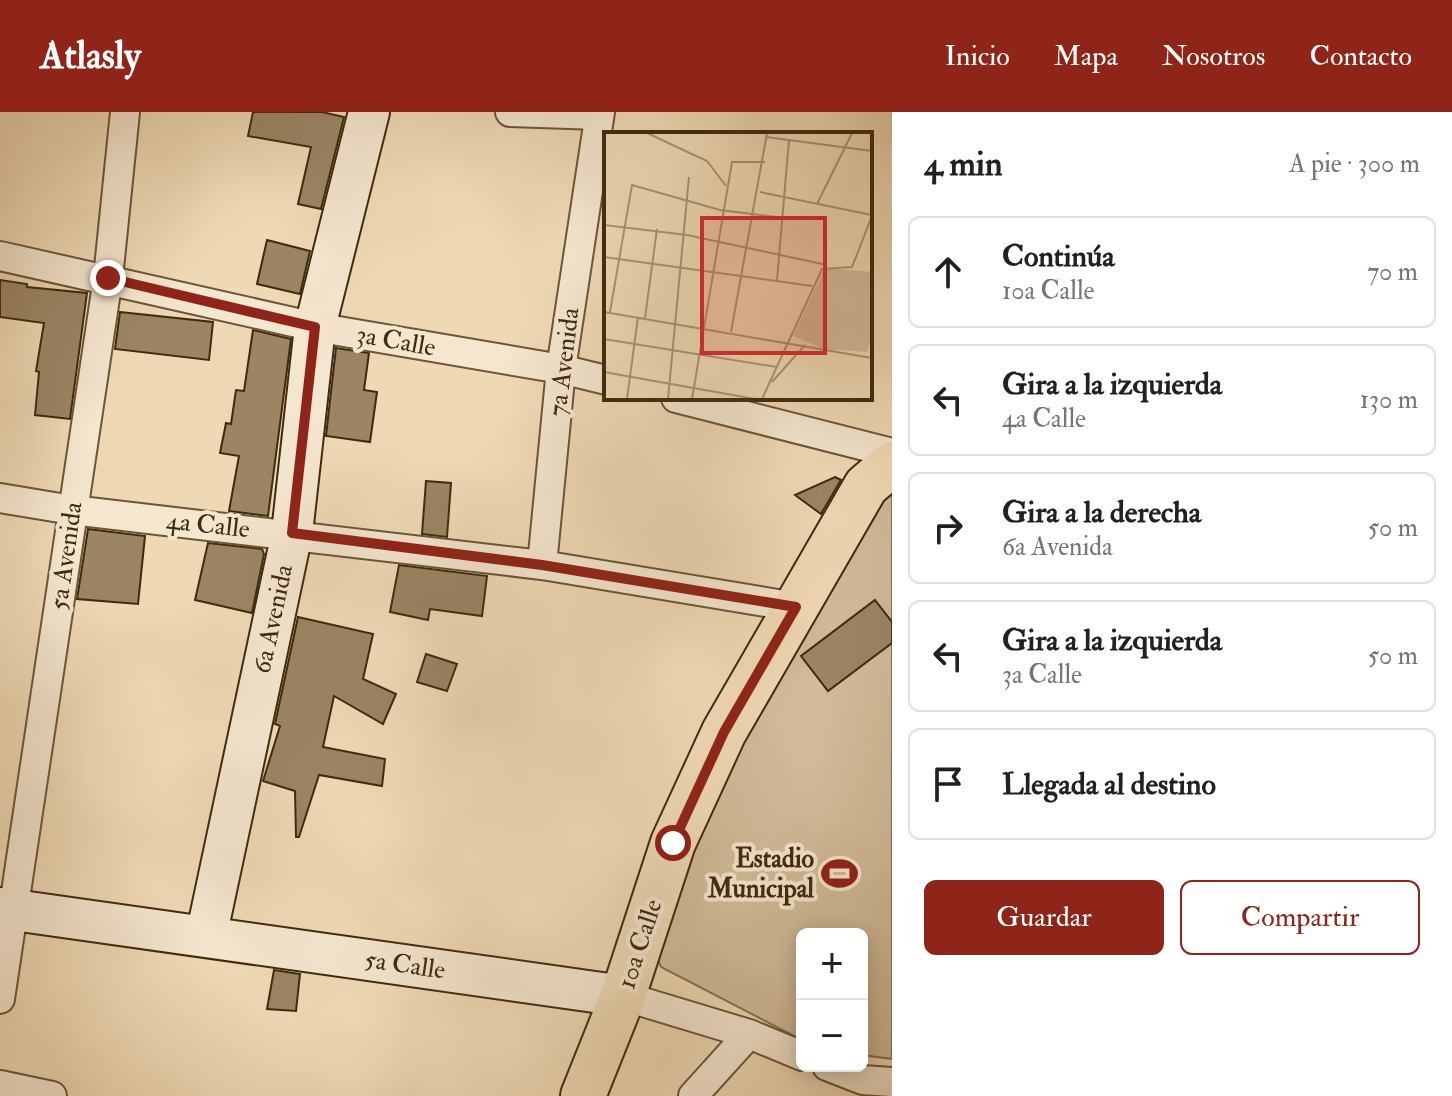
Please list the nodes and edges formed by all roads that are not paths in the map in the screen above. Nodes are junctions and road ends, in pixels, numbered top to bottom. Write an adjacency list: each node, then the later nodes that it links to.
1 (125, 112): 6 (street, 5a Avenida)
2 (369, 112): 7 (street, 6a Avenida)
3 (510, 112): 4 (street)
4 (600, 114): 8 (street, 7a Avenida)
5 (0, 256): 6 (street, 3a Calle)
6 (108, 278): 7 (street, 3a Calle); 14 (street, 5a Avenida)
7 (315, 327): 8 (street, 3a Calle); 15 (street, 6a Avenida)
8 (561, 369): 9 (street, 3a Calle); 16 (street, 7a Avenida)
9 (604, 380)
10 (684, 400): 11 (street)
11 (892, 453)
12 (892, 464): 17 (main road, 10a Calle)
13 (0, 498): 14 (street, 4a Calle)
14 (72, 510): 15 (street, 4a Calle); 18 (street, 5a Avenida)
15 (292, 533): 16 (street, 4a Calle); 19 (street, 6a Avenida)
16 (542, 565): 17 (street, 4a Calle)
17 (796, 607): 20 (main road, 10a Calle)
18 (8, 909): 19 (street, 5a Calle); 21 (street, 5a Avenida)
19 (206, 937): 20 (street, 5a Calle)
20 (623, 996): 22 (street, 5a Calle); 28 (main road, 10a Calle)
21 (0, 999)
22 (749, 1034): 23 (street, 5a Calle); 29 (street)
23 (796, 1054)
24 (842, 1072): 25 (street)
25 (892, 1082)
26 (0, 1085): 27 (street)
27 (52, 1096)
28 (583, 1096)
29 (693, 1096)

